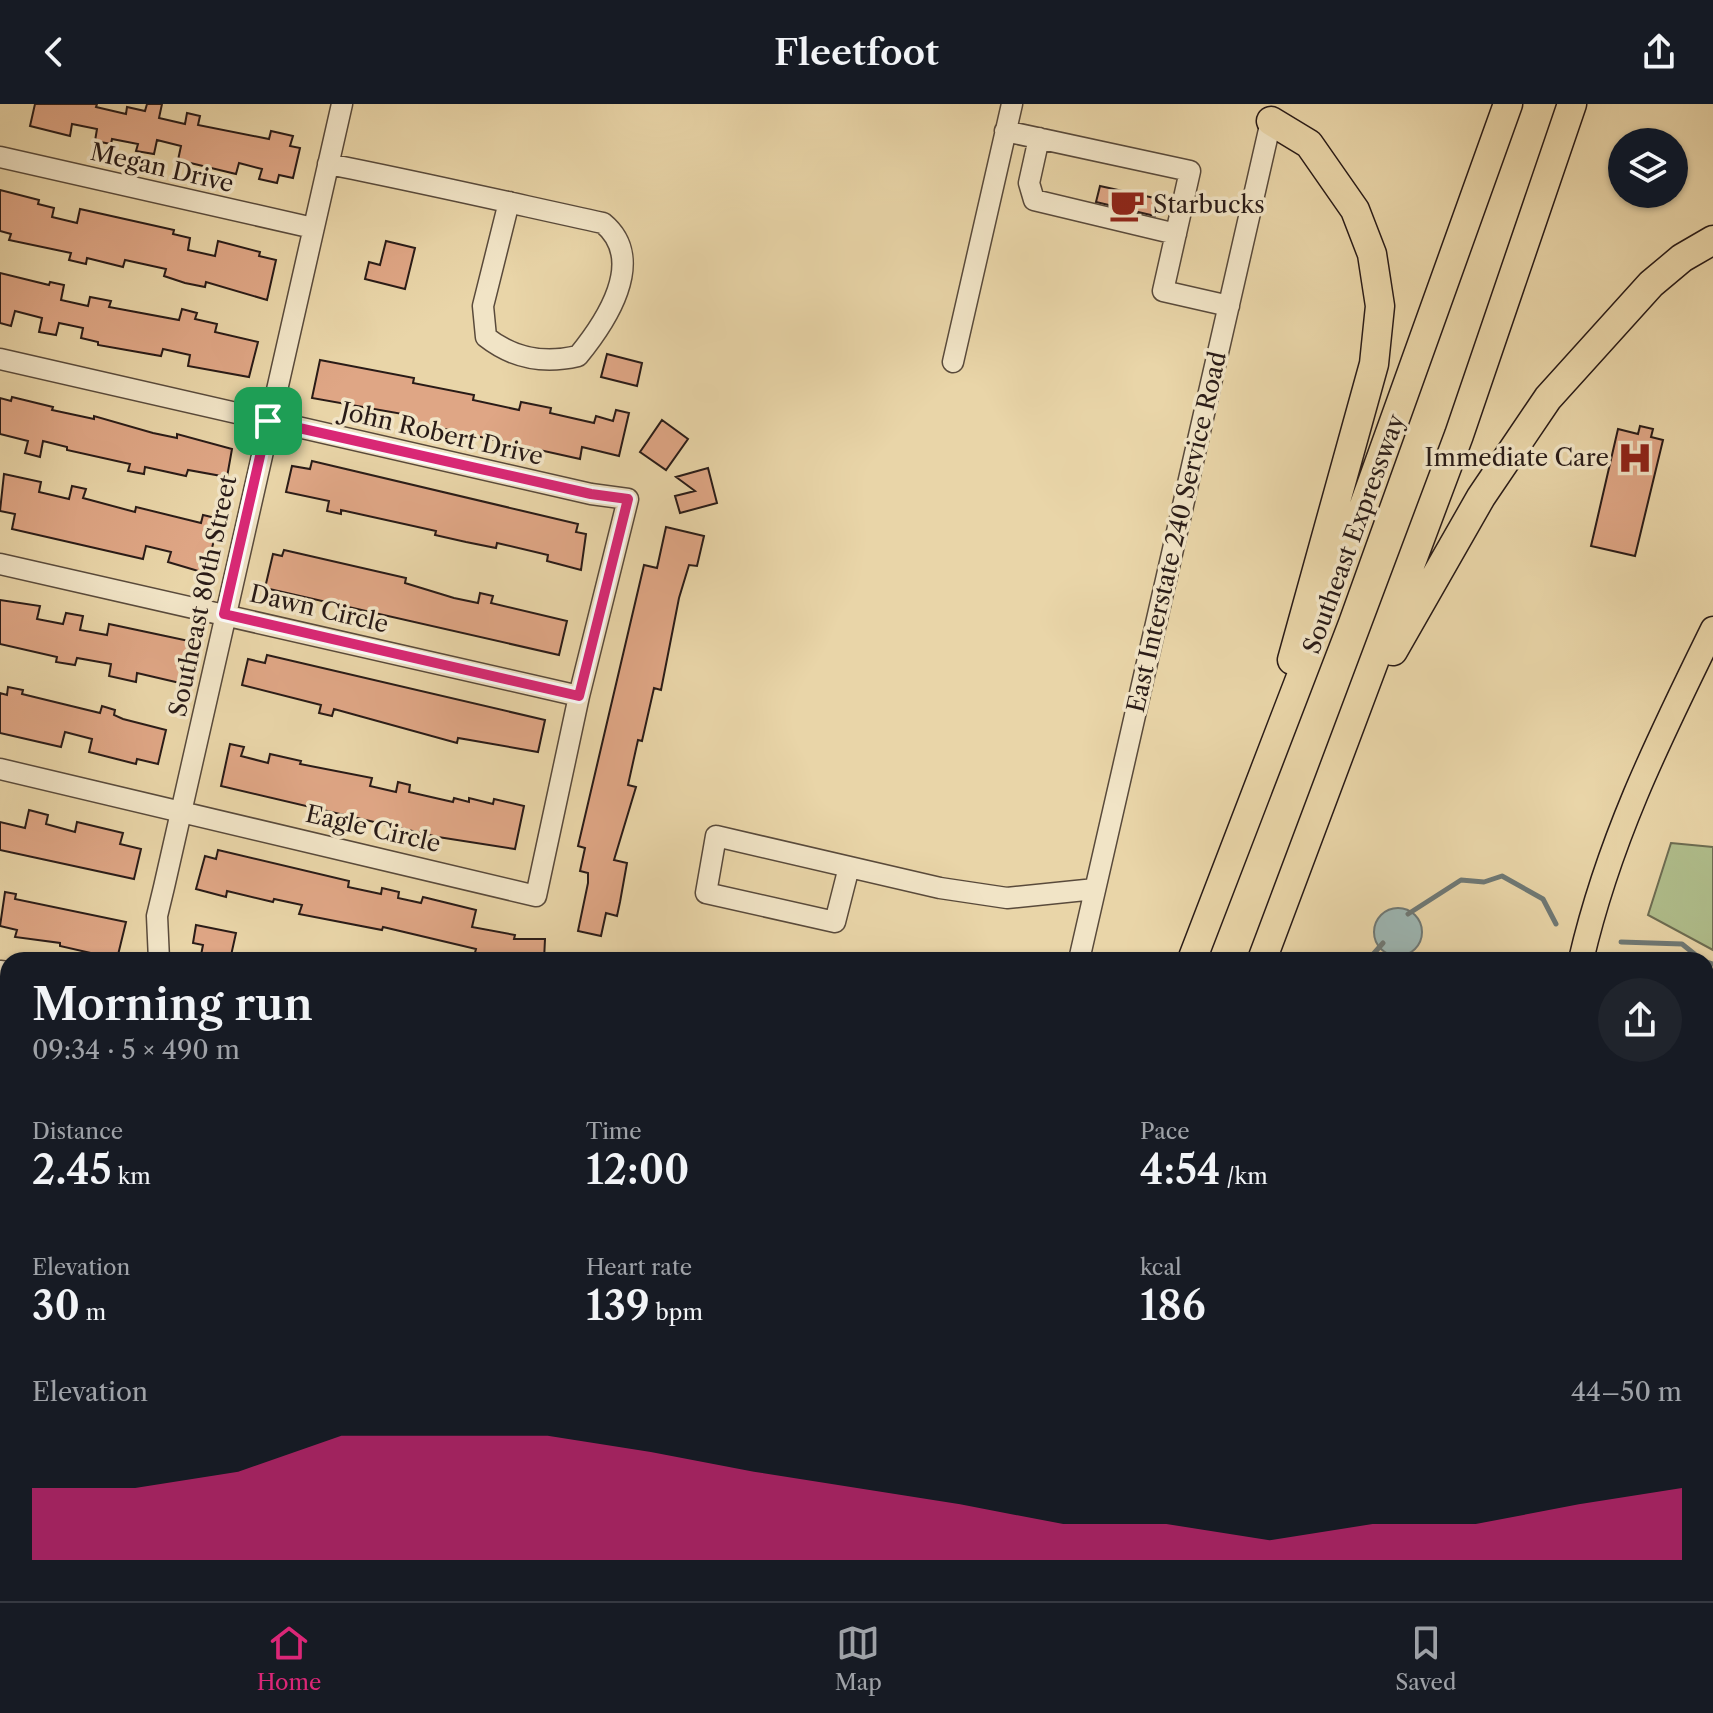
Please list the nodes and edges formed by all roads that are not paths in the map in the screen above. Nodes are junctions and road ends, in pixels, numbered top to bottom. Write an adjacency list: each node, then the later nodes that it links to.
1 (342, 104): 9 (street, Southeast 80th Street)
2 (1012, 104): 6 (street)
3 (1508, 104): 23 (highway, Southeast Expressway)
4 (1572, 104): 22 (highway)
5 (1273, 112): 14 (street, East Interstate 240 Service Road); 23 (highway)
6 (1005, 131): 7 (street); 16 (street)
7 (1039, 138): 12 (street); 12 (street)
8 (0, 157): 11 (street, Megan Drive)
9 (328, 164): 10 (street); 11 (street, Southeast 80th Street)
10 (509, 202): 10 (street)
11 (313, 228): 17 (street, Southeast 80th Street)
12 (1176, 234): 14 (street)
13 (1713, 240): 22 (highway)
14 (1229, 306): 27 (street, East Interstate 240 Service Road)
15 (0, 359): 17 (street, John Robert Drive)
16 (953, 362)
17 (268, 421): 19 (street, Southeast 80th Street); 21 (street, John Robert Drive)
18 (0, 564): 19 (street, Dawn Circle)
19 (224, 614): 21 (street, Dawn Circle); 25 (street, Southeast 80th Street)
20 (1713, 629): 32 (main road)
21 (579, 696): 25 (street, Eagle Circle)
22 (1358, 711): 31 (highway)
23 (1267, 765): 30 (highway, Southeast Expressway)
24 (0, 769): 25 (street, Eagle Circle)
25 (182, 813): 28 (street, Southeast 80th Street)
26 (849, 867): 26 (street); 27 (street)
27 (1095, 889): 29 (street, East Interstate 240 Service Road)
28 (159, 952)
29 (1081, 952)
30 (1195, 952)
31 (1265, 952)
32 (1583, 952)

